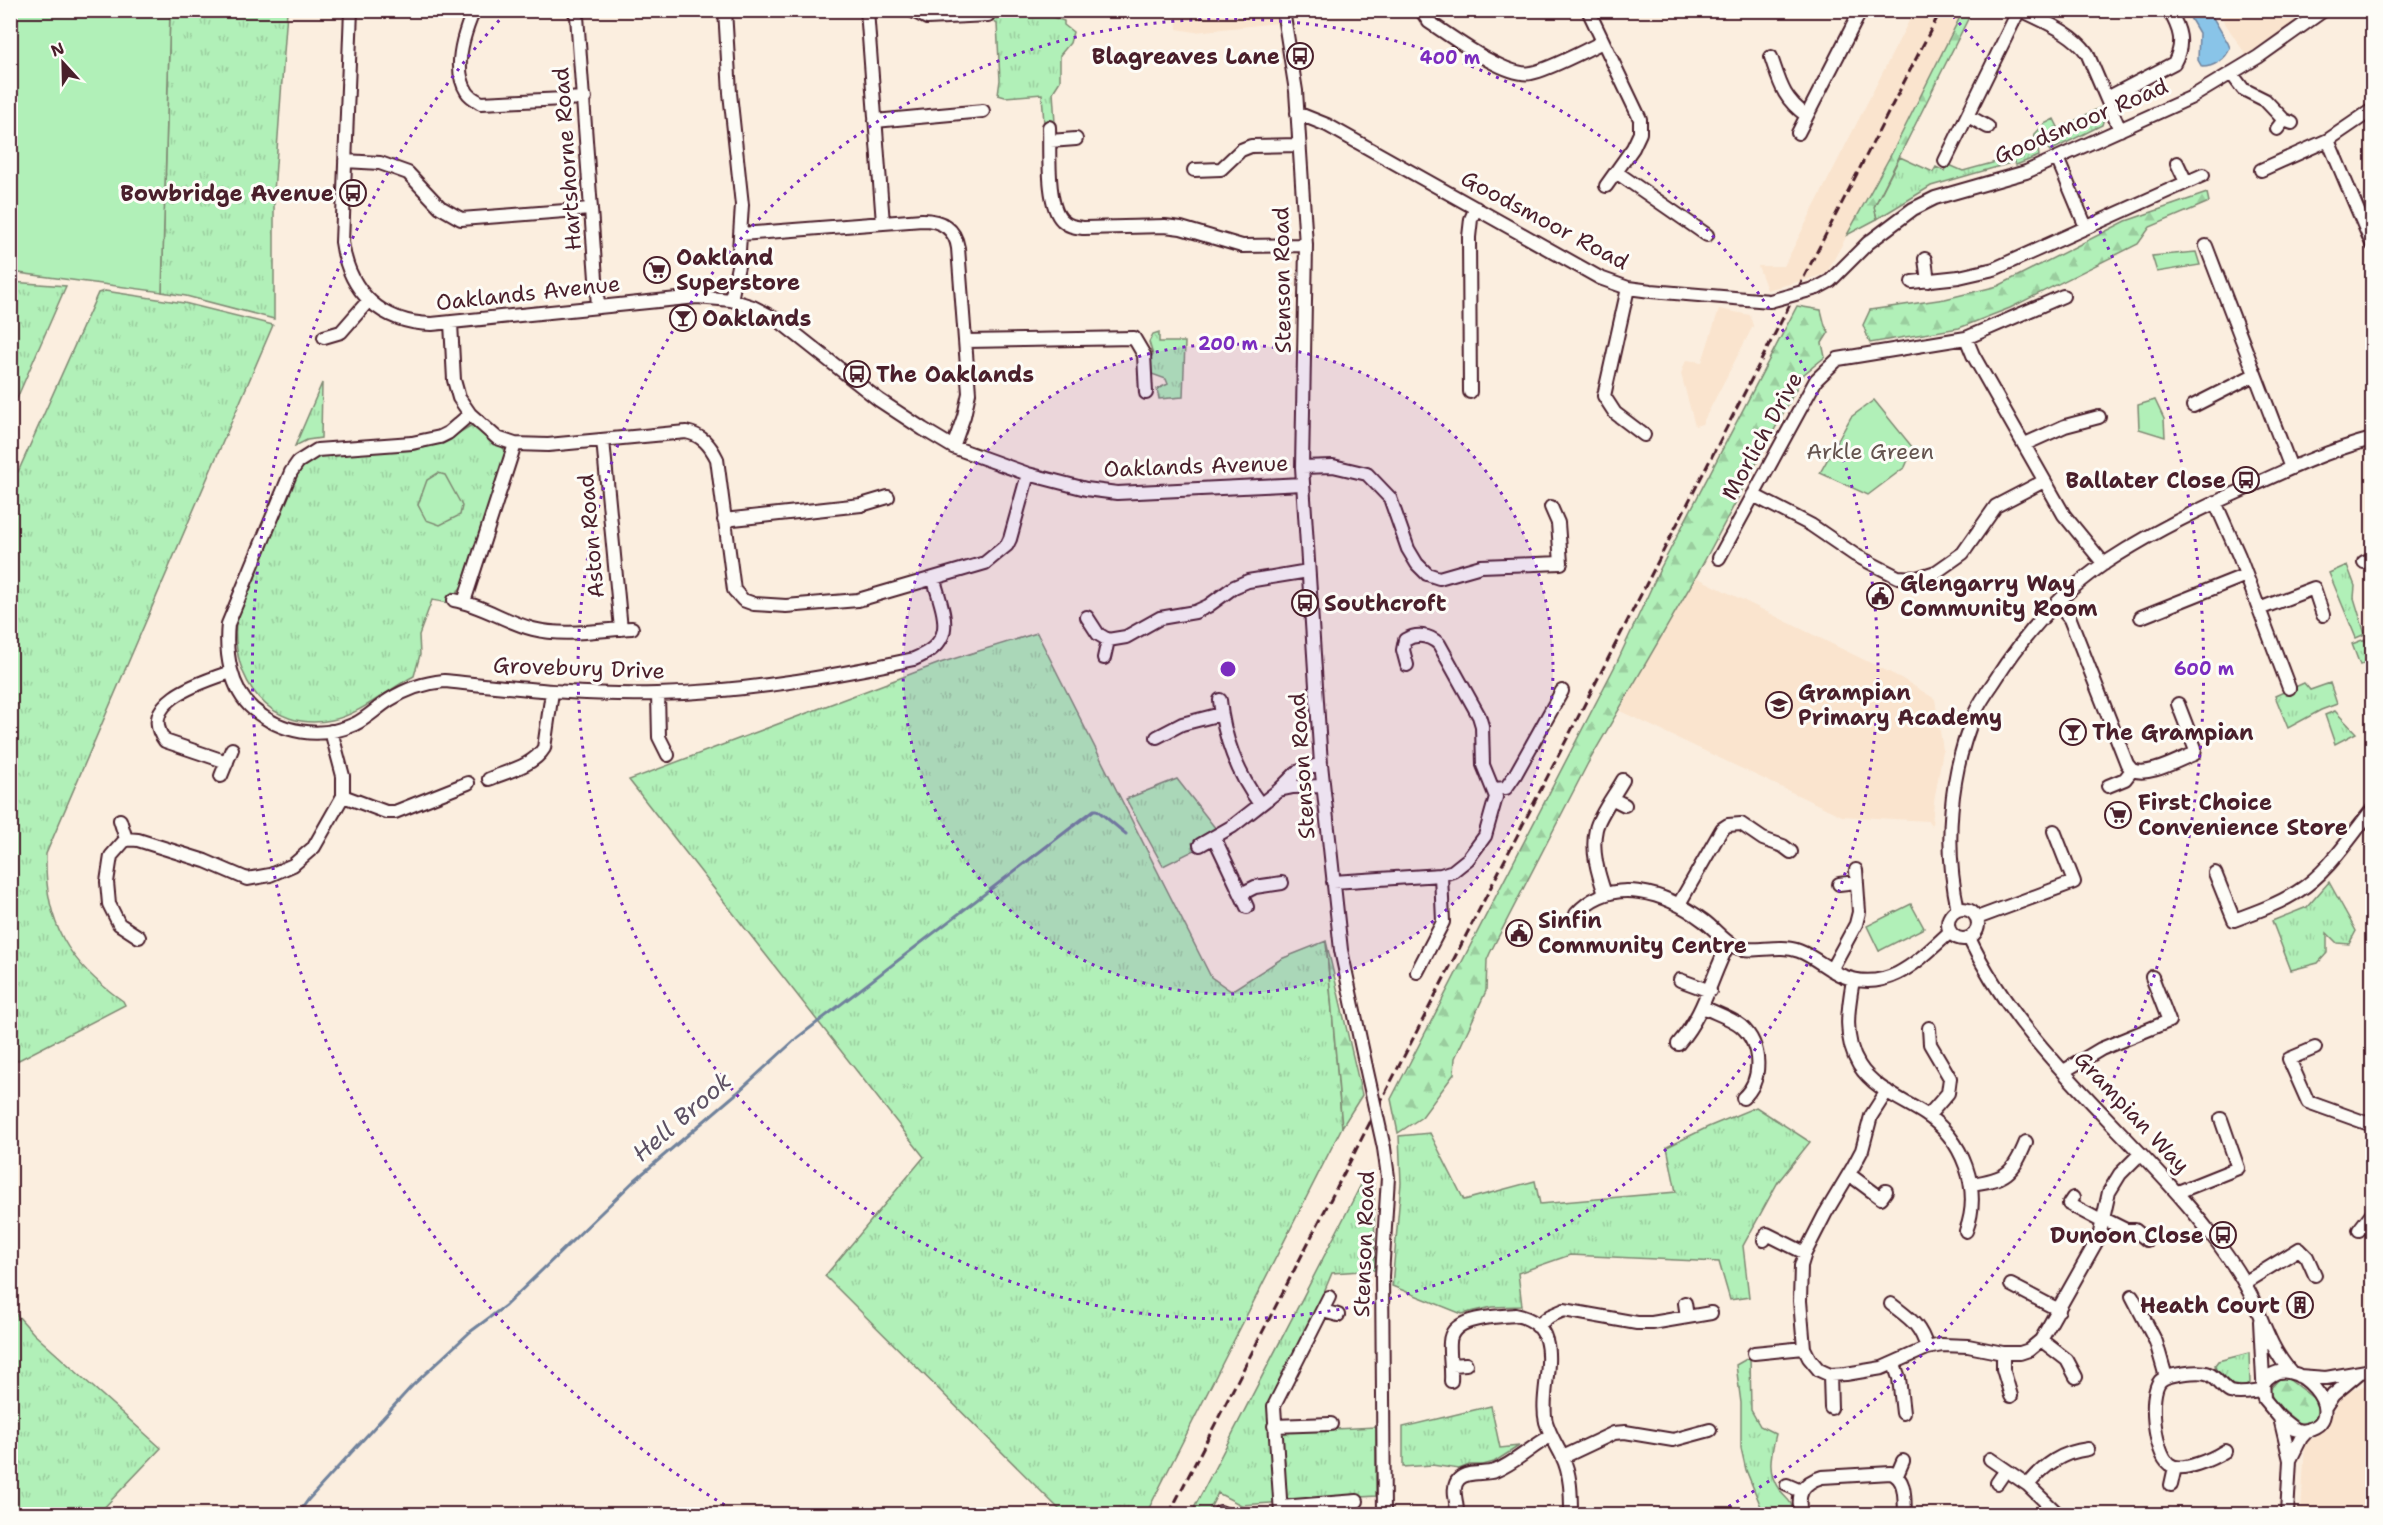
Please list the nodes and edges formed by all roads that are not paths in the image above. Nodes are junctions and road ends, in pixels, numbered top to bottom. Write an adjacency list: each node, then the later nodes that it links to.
1 (351, 10): 37 (street, Oaklands Avenue)
2 (474, 10): 20 (street)
3 (573, 10): 20 (street, Hartshorne Road)
4 (726, 10): 50 (street)
5 (867, 10): 26 (street)
6 (911, 10): 14 (street)
7 (1283, 10): 23 (street, Stenson Road)
8 (1421, 10): 16 (street)
9 (1588, 10): 16 (street)
10 (1861, 10): 24 (street)
11 (2020, 10): 19 (street); 25 (street)
12 (2169, 10): 19 (street)
13 (2324, 10): 18 (street, Goodsmoor Road)
14 (974, 13): 15 (street)
15 (988, 15)
16 (1603, 42): 42 (street)
17 (1771, 57): 24 (street)
18 (2231, 73): 27 (street); 30 (street, Goodsmoor Road)
19 (2107, 98): 30 (street)
20 (585, 99): 47 (street, Hartshorne Road)
21 (2373, 110): 33 (street)
22 (983, 111): 26 (street)
23 (1297, 113): 35 (street, Stenson Road); 46 (street, Goodsmoor Road)
24 (1806, 115): 31 (street)
25 (1968, 116): 29 (street); 38 (street)
26 (875, 121): 48 (street)
27 (2284, 124)
28 (1049, 127): 34 (street)
29 (1988, 127)
30 (2120, 130): 36 (street, Goodsmoor Road)
31 (1798, 133)
32 (1076, 139): 34 (street)
33 (2328, 140): 41 (street); 52 (street)
34 (1050, 141): 53 (street)
35 (1299, 145): 40 (street); 53 (street, Stenson Road)
36 (2057, 158): 49 (street); 58 (street, Goodsmoor Road, bridge)
37 (345, 161): 47 (street); 60 (street, Oaklands Avenue)
38 (1945, 161)
39 (2177, 163): 44 (street)
40 (1194, 170)
41 (2261, 170)
42 (1616, 172): 45 (street); 51 (street)
43 (2203, 175): 44 (street)
44 (2186, 182): 49 (street)
45 (1606, 186)
46 (1476, 208): 58 (street, Goodsmoor Road); 68 (street)
47 (590, 209): 62 (street, Hartshorne Road)
48 (883, 223): 50 (street); 66 (street)
49 (2086, 227): 56 (street)
50 (741, 234): 61 (street)
51 (1707, 235)
52 (2373, 244)
53 (1306, 245): 79 (street, Stenson Road)
54 (2206, 246): 67 (street)
55 (1925, 259): 56 (street)
56 (1928, 281): 57 (street)
57 (1912, 282)
58 (1628, 288): 73 (street)
59 (2063, 296): 65 (street, Morlich Drive)
60 (369, 300): 63 (street, Oaklands Avenue); 64 (street)
61 (731, 300): 62 (street, Oaklands Avenue); 78 (street, Oaklands Avenue)
62 (598, 306): 63 (street, Oaklands Avenue)
63 (451, 323): 71 (street)
64 (324, 337)
65 (1966, 338): 77 (street); 84 (street, Morlich Drive)
66 (966, 341): 69 (street); 78 (street)
67 (2254, 375): 70 (street); 80 (street)
68 (1470, 392)
69 (1146, 393)
70 (2193, 406)
71 (470, 414): 76 (street); 102 (street, Grovebury Drive)
72 (2099, 417): 77 (street)
73 (1644, 435)
74 (2373, 439): 80 (street)
75 (603, 440): 76 (street); 76 (street, Aston Road); 88 (street)
76 (515, 444)
77 (2025, 444): 82 (street)
78 (953, 447): 81 (street, Oaklands Avenue)
79 (1302, 467): 83 (street, Stenson Road); 87 (street)
80 (2291, 468): 86 (street)
81 (1028, 474): 83 (street, Oaklands Avenue); 93 (street)
82 (2044, 481): 84 (street); 90 (street)
83 (1302, 483): 91 (street, Stenson Road)
84 (1753, 495): 89 (street, Morlich Drive)
85 (888, 497): 88 (street)
86 (2215, 502): 90 (street); 92 (street)
87 (1551, 507)
88 (724, 520): 93 (street)
89 (1719, 558)
90 (2104, 564): 94 (street)
91 (1308, 571): 99 (street); 115 (street, Stenson Road)
92 (2246, 575): 95 (street); 98 (street)
93 (934, 579): 106 (street, Grovebury Drive)
94 (2057, 603): 116 (street); 145 (street)
95 (2259, 609): 96 (street); 103 (street)
96 (2323, 615)
97 (1087, 617): 99 (street)
98 (2141, 617)
99 (1108, 640): 100 (street)
100 (1104, 658)
101 (1407, 665): 123 (street)
102 (231, 672): 110 (street, Grovebury Drive); 114 (street)
103 (2289, 688)
104 (1562, 691): 123 (street)
105 (552, 692): 106 (street, Grovebury Drive); 110 (street, Grovebury Drive); 118 (street)
106 (658, 694): 113 (street)
107 (1220, 699): 109 (street)
108 (2178, 704): 116 (street)
109 (1221, 714): 111 (street); 127 (street)
110 (331, 731): 125 (street)
111 (1156, 736)
112 (232, 749): 114 (street)
113 (668, 755)
114 (227, 762): 117 (street)
115 (1321, 764): 121 (street, Stenson Road); 124 (street)
116 (2132, 771): 122 (street)
117 (221, 777)
118 (489, 779)
119 (1623, 780): 126 (street)
120 (468, 783): 125 (street)
121 (1323, 786): 124 (street); 138 (street, Stenson Road)
122 (2108, 786)
123 (1493, 789): 137 (street)
124 (1279, 790): 127 (street)
125 (343, 796): 133 (street)
126 (1613, 799): 128 (street); 142 (street)
127 (1260, 804): 132 (street)
128 (1625, 805)
129 (2373, 810): 136 (street)
130 (120, 820): 133 (street)
131 (2054, 831): 147 (street)
132 (1214, 837): 134 (street); 141 (street)
133 (126, 839): 148 (street)
134 (1200, 845)
135 (1791, 852): 143 (street)
136 (2215, 873)
137 (1441, 874): 138 (street); 155 (street)
138 (1333, 882): 240 (street, Stenson Road, bridge)
139 (1282, 883): 141 (street)
140 (1839, 884): 154 (street)
141 (1241, 894): 144 (street)
142 (1605, 894): 143 (street); 146 (street)
143 (1679, 904): 153 (street)
144 (1247, 907)
145 (1958, 910): 147 (street); 149 (street)
146 (1576, 914)
147 (1977, 918): 152 (street)
148 (119, 924): 150 (street); 151 (street)
149 (1950, 932): 152 (street); 158 (street)
150 (108, 933)
151 (139, 937)
152 (1969, 938): 164 (street, Grampian Way)
153 (1729, 943): 154 (street); 159 (street)
154 (1831, 970): 158 (street)
155 (1417, 972)
156 (2152, 977): 164 (street)
157 (1680, 980): 159 (street)
158 (1853, 980): 165 (street)
159 (1710, 991): 160 (street)
160 (1703, 1007): 162 (street); 166 (street)
161 (1929, 1028): 167 (street)
162 (1677, 1044)
163 (2315, 1048): 169 (street)
164 (2064, 1071): 171 (street, Grampian Way)
165 (1887, 1091): 167 (street); 172 (street)
166 (1743, 1098)
167 (1928, 1116): 173 (street)
168 (2221, 1119): 175 (street)
169 (2373, 1125)
170 (2026, 1142): 173 (street)
171 (2140, 1154): 175 (street, Grampian Way); 178 (street)
172 (1850, 1175): 174 (street); 183 (street)
173 (1972, 1184): 180 (street)
174 (1886, 1191)
175 (2178, 1192): 185 (street, Grampian Way)
176 (2073, 1198): 178 (street)
177 (2373, 1213): 179 (street)
178 (2104, 1221): 182 (street); 191 (street)
179 (2359, 1230)
180 (1966, 1231)
181 (1764, 1240): 183 (street)
182 (2147, 1240)
183 (1805, 1253): 199 (street)
184 (2315, 1275): 185 (street)
185 (2244, 1283): 196 (street, Grampian Way)
186 (2011, 1285): 191 (street)
187 (2133, 1296): 211 (street)
188 (1329, 1297): 192 (street)
189 (1685, 1303): 195 (street)
190 (1891, 1304): 200 (street)
191 (2059, 1310): 198 (street)
192 (1323, 1311): 194 (street); 220 (street)
193 (1711, 1313): 195 (street)
194 (1338, 1315)
195 (1688, 1317): 197 (street)
196 (2259, 1317): 208 (street, Grampian Way); 213 (street, Grampian Way)
197 (1537, 1326): 205 (street); 223 (street)
198 (2041, 1340): 202 (street); 210 (street)
199 (1804, 1348): 201 (street); 209 (street)
200 (1927, 1348): 202 (street); 204 (street)
201 (1754, 1353)
202 (2003, 1353): 214 (street)
203 (1466, 1364): 205 (street)
204 (1894, 1364): 209 (street); 217 (street)
205 (1452, 1365): 212 (street)
206 (2373, 1370): 207 (street)
207 (2359, 1373): 208 (street); 215 (street)
208 (2295, 1374): 213 (street); 215 (street)
209 (1830, 1375): 216 (street)
210 (2076, 1377)
211 (2166, 1377): 213 (street); 230 (street)
212 (1451, 1381)
213 (2263, 1387): 218 (street)
214 (2011, 1396)
215 (2325, 1407): 221 (street)
216 (1831, 1408)
217 (1903, 1413)
218 (2280, 1418): 221 (street); 228 (street)
219 (1331, 1424): 220 (street)
220 (1274, 1426): 239 (street)
221 (2309, 1429): 228 (street)
222 (1710, 1430): 226 (street)
223 (1551, 1436): 226 (street); 241 (street)
224 (2088, 1449): 235 (street)
225 (2225, 1451): 230 (street)
226 (1563, 1457): 242 (street)
227 (1990, 1460): 231 (street)
228 (2290, 1460): 246 (street)
229 (1903, 1461): 232 (street)
230 (2175, 1467): 236 (street)
231 (2006, 1470): 233 (street); 235 (street)
232 (1897, 1475): 237 (street); 244 (street)
233 (1997, 1483)
234 (1787, 1485): 237 (street)
235 (2028, 1485): 245 (street)
236 (2170, 1485)
237 (1801, 1491): 243 (street)
238 (1357, 1501): 239 (street)
239 (1281, 1511)
240 (1384, 1515)
241 (1457, 1515)
242 (1571, 1515)
243 (1802, 1515)
244 (1905, 1515)
245 (2058, 1515)
246 (2287, 1515)

